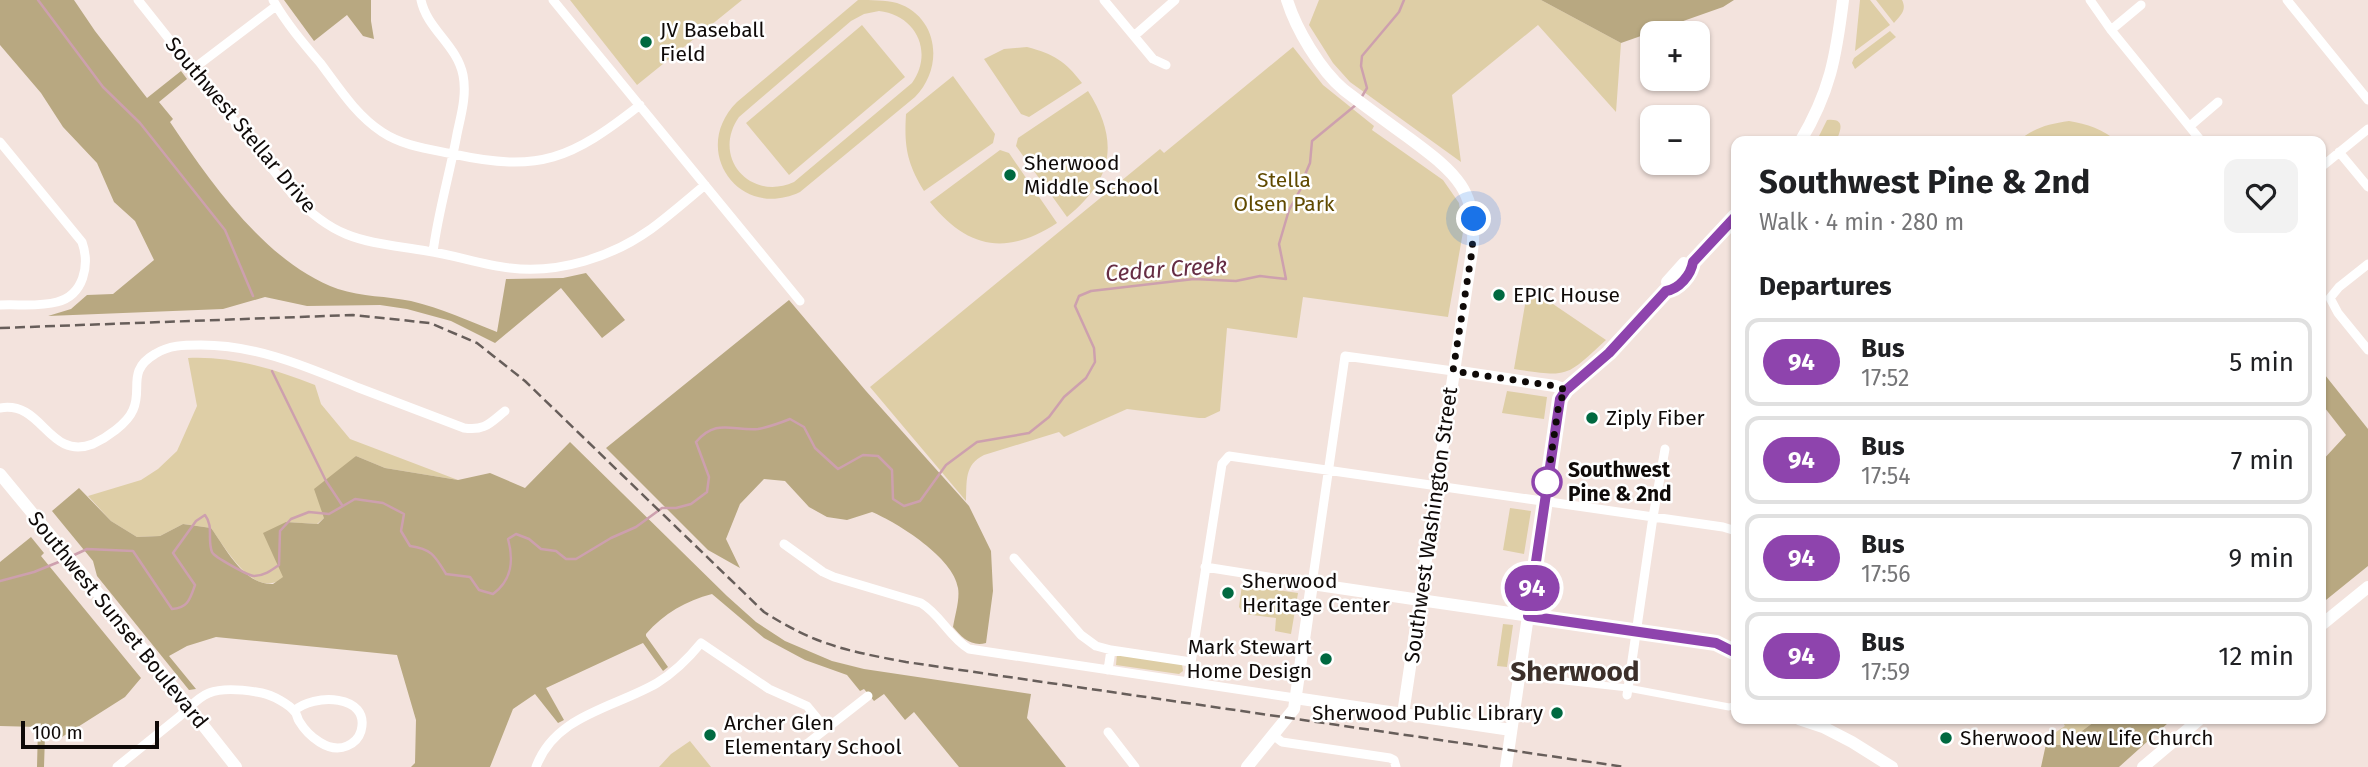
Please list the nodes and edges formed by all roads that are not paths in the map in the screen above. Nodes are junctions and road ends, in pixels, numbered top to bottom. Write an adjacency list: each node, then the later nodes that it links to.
1 (138, 0): 15 (street, Southwest Stellar Drive)
2 (421, 0): 25 (street)
3 (553, 0): 18 (street)
4 (1104, 0): 13 (street)
5 (1175, 0): 13 (street)
6 (1287, 0): 35 (main road, Southwest Washington Street)
7 (1843, 0): 21 (main road)
8 (2090, 0): 12 (street)
9 (2287, 0): 16 (street)
10 (274, 3): 15 (street); 25 (street)
11 (2141, 5): 12 (street)
12 (2111, 30): 19 (street)
13 (1134, 36): 14 (street)
14 (1166, 65)
15 (193, 69): 30 (street, Southwest Stellar Drive)
16 (2368, 100)
17 (2218, 102): 19 (street)
18 (640, 105): 25 (street); 27 (street)
19 (2190, 126): 22 (street)
20 (2368, 129): 24 (street)
21 (1803, 136)
22 (2198, 136)
23 (0, 142): 33 (street)
24 (2339, 152): 26 (street); 28 (street)
25 (454, 154): 30 (street)
26 (2326, 163)
27 (705, 185): 30 (street, Southwest Stellar Drive); 32 (street)
28 (2368, 187)
29 (1731, 220): 36 (main road)
30 (433, 252)
31 (2368, 264): 34 (street)
32 (800, 301)
33 (0, 305)
34 (2368, 350)
35 (1453, 371): 36 (main road); 40 (street); 42 (main road, Southwest Washington Street)
36 (1566, 390): 43 (main road)
37 (1, 405): 38 (street)
38 (505, 411)
39 (1665, 449): 44 (street)
40 (1328, 471): 42 (street); 48 (street); 49 (street)
41 (0, 474): 67 (main road, Southwest Sunset Boulevard)
42 (1436, 486): 43 (street); 51 (main road, Southwest Washington Street)
43 (1544, 502): 44 (street); 52 (main road)
44 (1653, 517): 45 (street); 54 (street)
45 (1731, 529)
46 (784, 544): 60 (street)
47 (1014, 558): 57 (street)
48 (1205, 567): 49 (street); 59 (street)
49 (1312, 584): 51 (main road); 65 (main road)
50 (2368, 587): 53 (main road)
51 (1420, 600): 52 (main road); 69 (main road, Southwest Washington Street)
52 (1528, 616): 54 (main road); 61 (main road)
53 (2326, 621)
54 (1636, 632): 56 (main road); 63 (street)
55 (1731, 641): 56 (main road)
56 (1716, 643): 58 (main road)
57 (1111, 650): 59 (street); 60 (street)
58 (1731, 650)
59 (1191, 662): 62 (street)
60 (1108, 670): 62 (street)
61 (1518, 676): 63 (street); 73 (main road)
62 (1188, 682): 65 (street)
63 (1627, 692): 66 (street)
64 (868, 696): 72 (street)
65 (1295, 698): 69 (main road); 75 (main road)
66 (1731, 706)
67 (188, 708): 68 (street); 78 (street); 79 (main road, Southwest Sunset Boulevard)
68 (294, 711): 68 (street)
69 (1403, 714): 73 (main road)
70 (1815, 724): 84 (main road)
71 (2194, 724): 85 (main road)
72 (826, 729): 76 (street); 80 (street)
73 (1511, 730): 83 (main road)
74 (1108, 732): 81 (street)
75 (1273, 735): 77 (street); 82 (main road)
76 (798, 748)
77 (1395, 763)
78 (124, 765)
79 (236, 767)
80 (536, 767)
81 (1135, 767)
82 (1247, 767)
83 (1506, 767)
84 (1892, 767)
85 (2143, 767)

